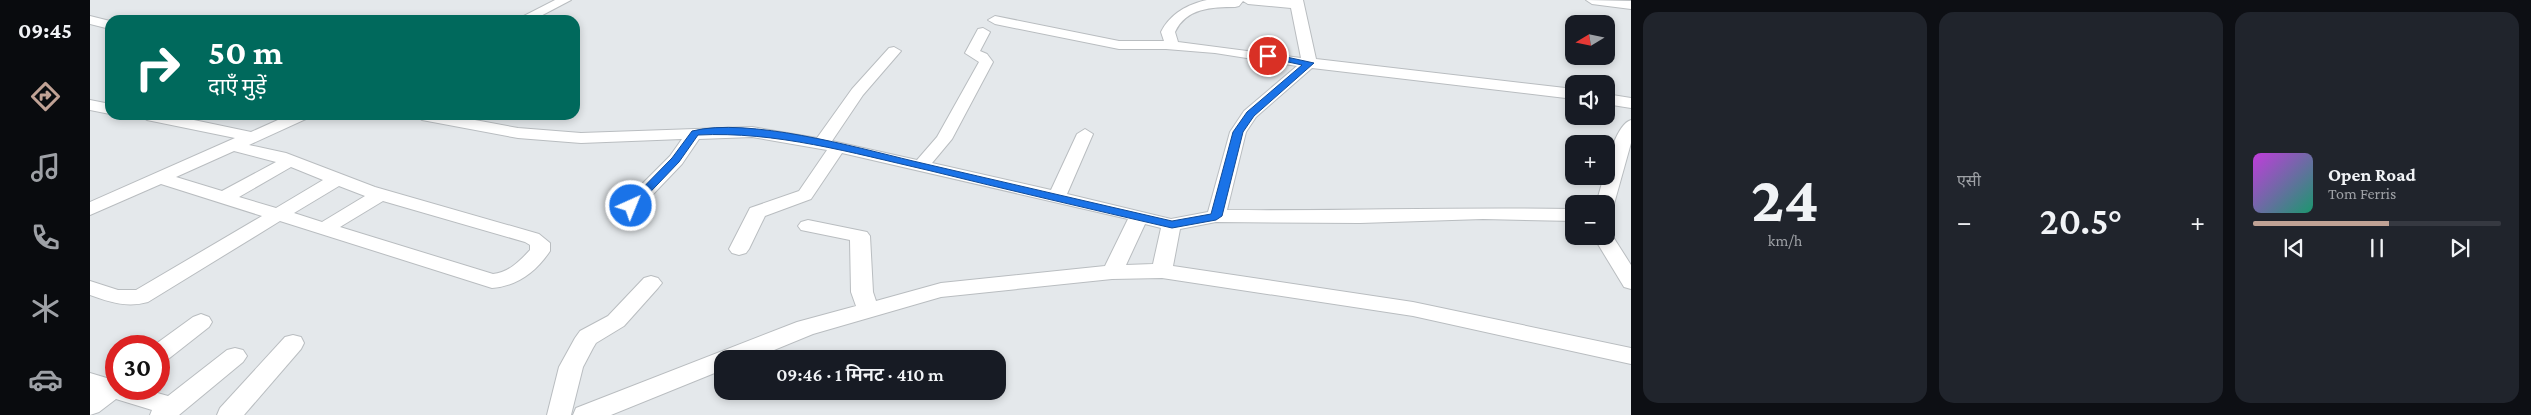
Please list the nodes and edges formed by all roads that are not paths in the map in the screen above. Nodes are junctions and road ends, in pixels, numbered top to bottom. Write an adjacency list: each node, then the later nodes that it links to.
1 (565, 0): 7 (street)
2 (1237, 0): 12 (street)
3 (1248, 0): 5 (street)
4 (1593, 0): 6 (street)
5 (1297, 3): 14 (street)
6 (1631, 4)
7 (534, 15)
8 (90, 20): 10 (street)
9 (995, 20): 12 (street)
10 (105, 24)
11 (983, 32): 30 (street)
12 (1172, 46): 14 (street)
13 (894, 51): 27 (street)
14 (1309, 63): 15 (street); 42 (street)
15 (1565, 93)
16 (1615, 100): 17 (street)
17 (1631, 103)
18 (90, 105): 19 (street)
19 (105, 108)
20 (171, 120): 26 (street)
21 (291, 120): 26 (street)
22 (449, 120): 24 (street)
23 (1631, 125): 34 (street)
24 (695, 133): 27 (street); 37 (street)
25 (1085, 134): 36 (street)
26 (252, 137): 28 (street)
27 (830, 145): 30 (street); 47 (street)
28 (232, 146): 29 (street); 31 (street)
29 (290, 161): 32 (street); 35 (street)
30 (922, 166): 36 (street)
31 (160, 178): 35 (street); 38 (street)
32 (337, 179): 33 (street); 39 (street)
33 (381, 194): 45 (street); 45 (street)
34 (1607, 195)
35 (225, 197): 39 (street)
36 (1057, 197): 41 (street)
37 (631, 206)
38 (90, 209)
39 (280, 214): 45 (street); 52 (street)
40 (1565, 215): 42 (street)
41 (1139, 216): 43 (street); 49 (street)
42 (1216, 216): 43 (street)
43 (1172, 225): 48 (street)
44 (808, 226): 53 (street)
45 (325, 228)
46 (1608, 245): 50 (street)
47 (739, 249)
48 (1162, 271): 49 (street); 59 (street)
49 (1112, 272): 53 (street)
50 (1631, 282)
51 (651, 283): 66 (street)
52 (90, 288)
53 (868, 311): 57 (street)
54 (201, 322): 56 (street)
55 (293, 343): 65 (street)
56 (170, 346)
57 (751, 350)
58 (235, 356): 64 (street)
59 (1631, 356)
60 (714, 364): 67 (street)
61 (105, 387): 63 (street)
62 (140, 400): 64 (street)
63 (90, 405)
64 (167, 411)
65 (228, 415)
66 (559, 415)
67 (585, 415)

